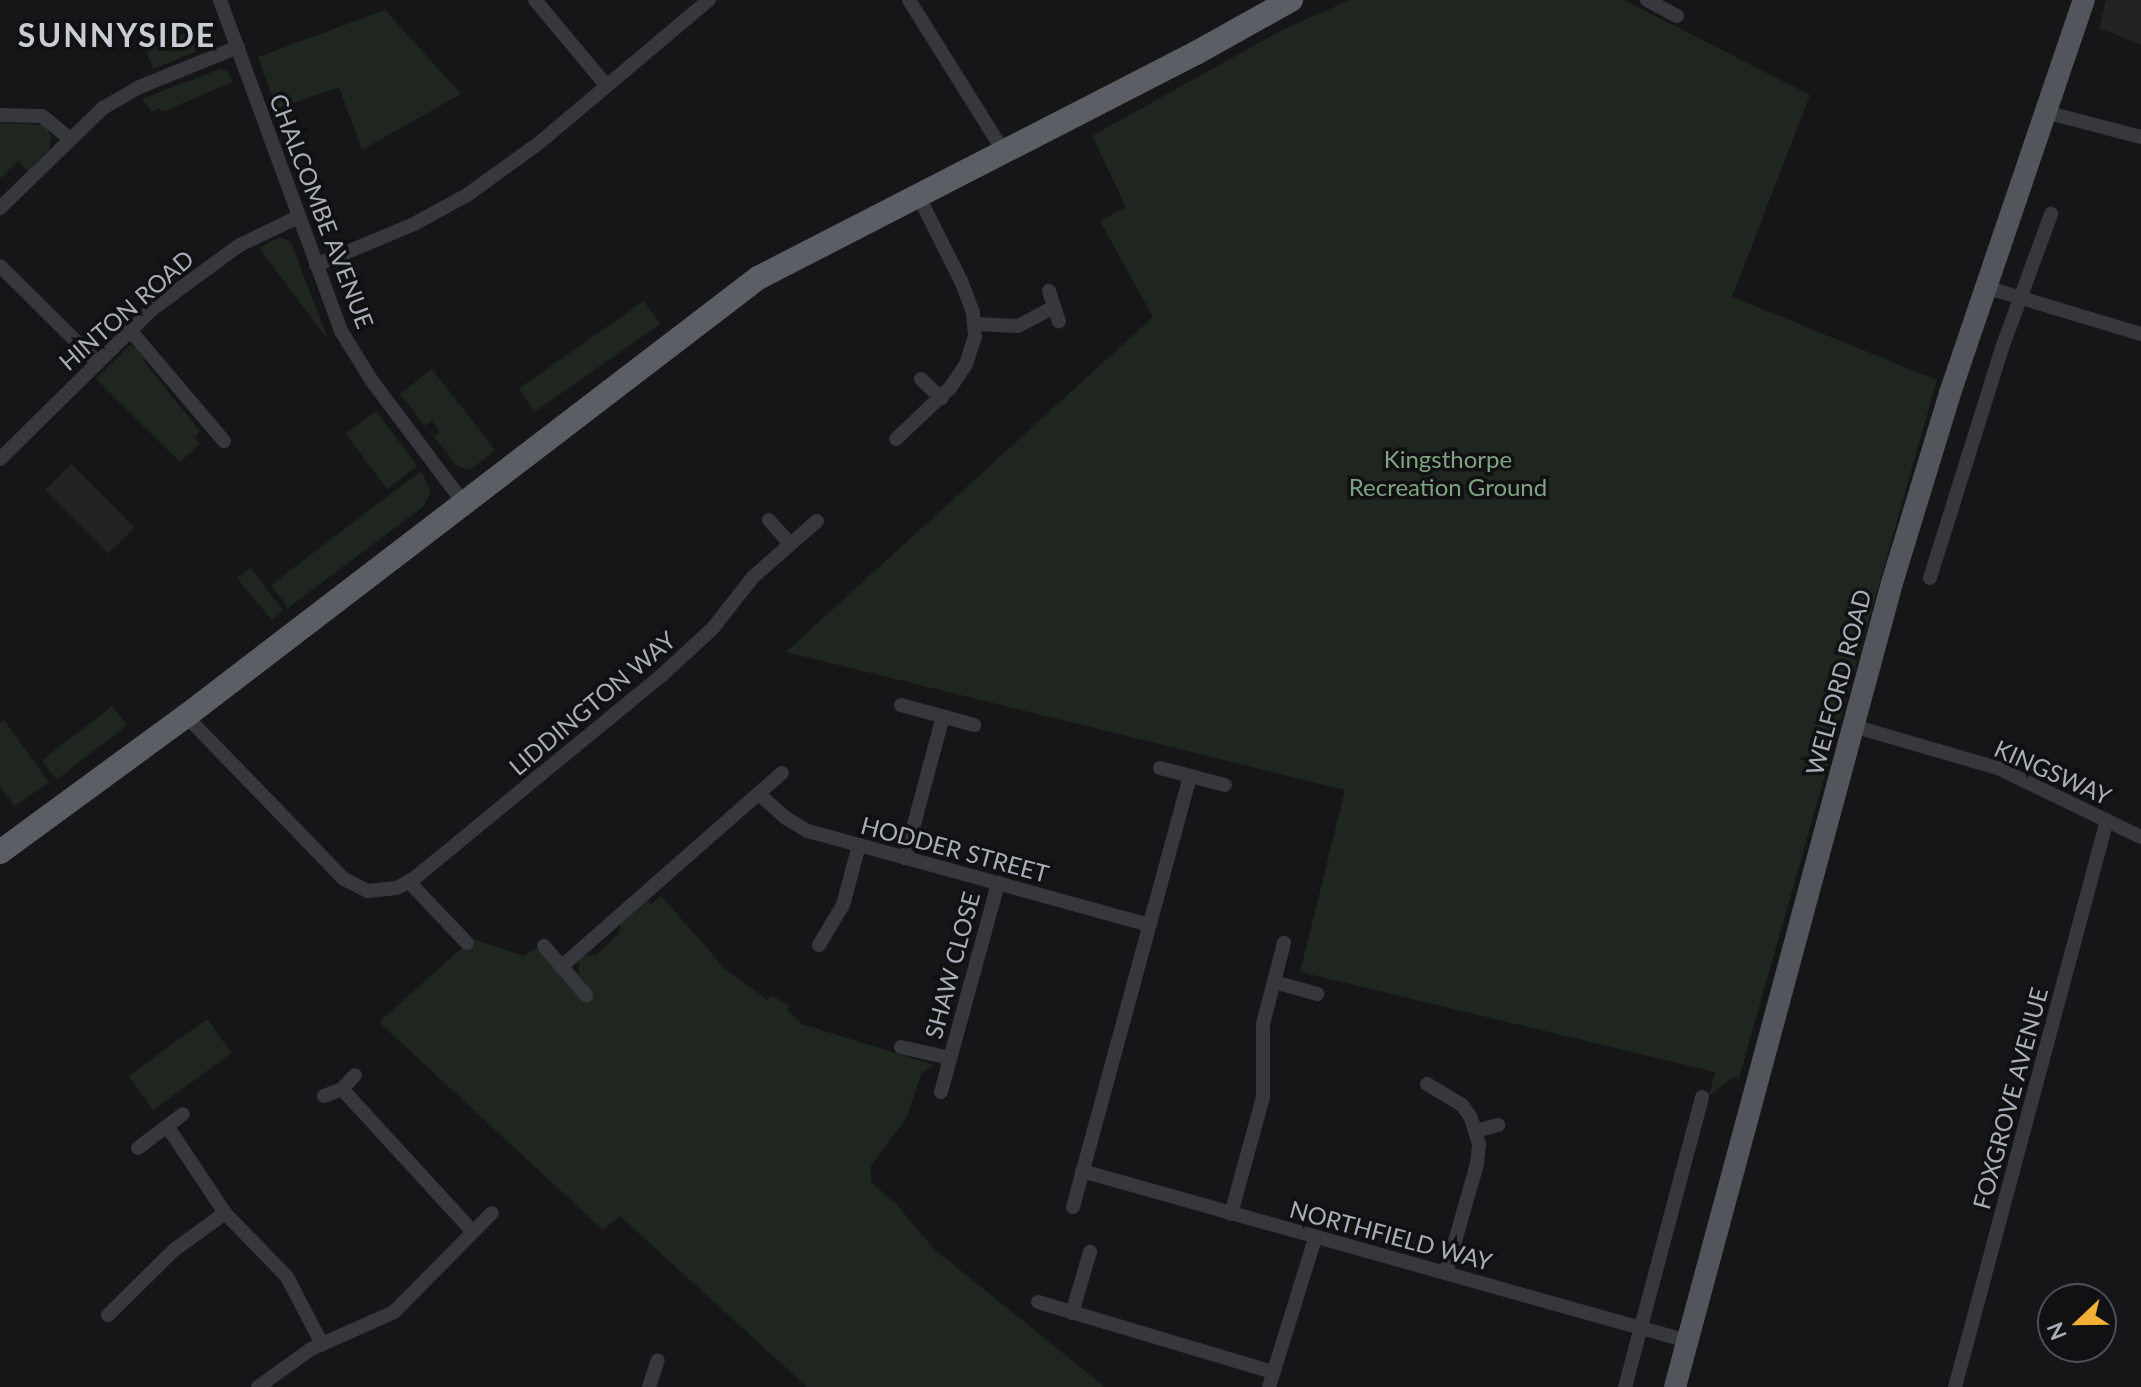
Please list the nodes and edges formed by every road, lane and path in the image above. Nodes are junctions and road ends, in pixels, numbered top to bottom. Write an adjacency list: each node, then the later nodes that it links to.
1 (220, 0): 9 (street, CHALCOMBE AVENUE)
2 (535, 0): 10 (street)
3 (709, 0): 10 (street)
4 (909, 0): 15 (street)
5 (1291, 0): 15 (highway)
6 (1647, 0): 8 (street)
7 (2084, 0): 11 (main road, WELFORD ROAD)
8 (1677, 16)
9 (238, 47): 14 (street); 19 (street, CHALCOMBE AVENUE)
10 (607, 86): 20 (street)
11 (2045, 112): 13 (street); 22 (main road, WELFORD ROAD)
12 (0, 115): 14 (street)
13 (2141, 137)
14 (69, 138): 17 (street)
15 (1004, 152): 16 (highway)
16 (918, 195): 25 (street); 34 (highway)
17 (0, 208)
18 (2051, 214): 24 (street)
19 (298, 217): 20 (street, CHALCOMBE AVENUE); 26 (street, HINTON ROAD)
20 (316, 265): 34 (street, CHALCOMBE AVENUE)
21 (0, 266): 28 (street)
22 (1985, 287): 24 (street); 43 (main road, WELFORD ROAD)
23 (1049, 291): 25 (street)
24 (2020, 297): 27 (street); 38 (street)
25 (975, 324): 30 (street)
26 (129, 329): 28 (street, HINTON ROAD); 32 (street)
27 (2141, 334)
28 (96, 361): 33 (street, HINTON ROAD)
29 (921, 379): 30 (street)
30 (941, 398): 31 (street)
31 (896, 439)
32 (224, 441)
33 (0, 459)
34 (463, 502): 40 (highway)
35 (769, 520): 37 (street)
36 (817, 521): 37 (street, LIDDINGTON WAY)
37 (790, 544): 54 (street, LIDDINGTON WAY)
38 (1930, 578)
39 (901, 705): 41 (street)
40 (186, 716): 52 (highway); 54 (street, LIDDINGTON WAY)
41 (943, 716): 42 (street); 53 (street)
42 (974, 725)
43 (1853, 726): 49 (street, KINGSWAY); 91 (main road, WELFORD ROAD)
44 (1160, 768): 46 (street)
45 (782, 773): 48 (street)
46 (1190, 776): 47 (street); 56 (street)
47 (1225, 785)
48 (759, 794): 51 (street, HODDER STREET); 61 (street)
49 (2107, 820): 50 (street, KINGSWAY); 100 (street, FOXGROVE AVENUE)
50 (2141, 837)
51 (859, 845): 53 (street, HODDER STREET); 59 (street)
52 (0, 852)
53 (905, 858): 55 (street, HODDER STREET)
54 (409, 882): 57 (street)
55 (998, 883): 56 (street, HODDER STREET); 66 (street, SHAW CLOSE)
56 (1149, 925): 78 (street)
57 (467, 943)
58 (1284, 943): 62 (street)
59 (819, 945)
60 (544, 946): 61 (street)
61 (561, 967): 64 (street)
62 (1274, 982): 63 (street); 82 (street)
63 (1317, 994)
64 (586, 995)
65 (901, 1047): 66 (street, SHAW CLOSE)
66 (950, 1058): 70 (street, SHAW CLOSE)
67 (355, 1075): 69 (street)
68 (1427, 1084): 76 (street)
69 (342, 1089): 71 (street); 83 (street)
70 (941, 1092)
71 (324, 1096)
72 (1702, 1097): 90 (street)
73 (183, 1114): 75 (street)
74 (1498, 1125): 76 (street)
75 (167, 1126): 77 (street); 80 (street)
76 (1476, 1131): 86 (street)
77 (138, 1148)
78 (1082, 1171): 79 (street); 82 (street, NORTHFIELD WAY)
79 (1073, 1207)
80 (225, 1213): 89 (street); 92 (street)
81 (492, 1213): 83 (street)
82 (1231, 1214): 84 (street, NORTHFIELD WAY)
83 (472, 1231): 92 (street)
84 (1315, 1238): 86 (street, NORTHFIELD WAY); 94 (street)
85 (1090, 1252): 88 (street)
86 (1446, 1273): 90 (street, NORTHFIELD WAY)
87 (1038, 1302): 88 (street)
88 (1072, 1313): 94 (street)
89 (108, 1315)
90 (1641, 1328): 91 (street, NORTHFIELD WAY); 98 (street)
91 (1687, 1341): 99 (main road, WELFORD ROAD)
92 (322, 1344): 95 (street)
93 (658, 1360): 96 (street)
94 (1273, 1372): 97 (street)
95 (258, 1387)
96 (649, 1387)
97 (1269, 1387)
98 (1625, 1387)
99 (1675, 1387)
100 (1955, 1387)

